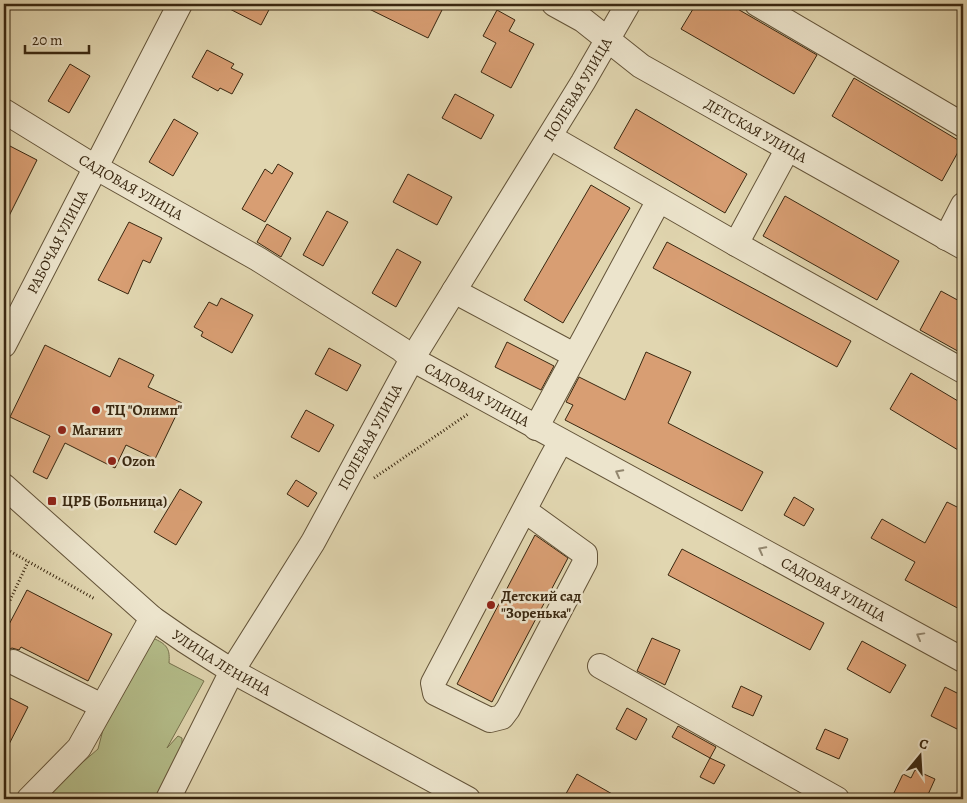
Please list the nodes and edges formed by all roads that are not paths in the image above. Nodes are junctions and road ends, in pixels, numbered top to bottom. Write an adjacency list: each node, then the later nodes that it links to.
1 (180, 4): 10 (street, РАБОЧАЯ УЛИЦА)
2 (554, 4): 5 (street, ДЕТСКАЯ УЛИЦА)
3 (628, 4): 5 (street, ПОЛЕВАЯ УЛИЦА)
4 (761, 5): 7 (street)
5 (608, 39): 8 (street, ПОЛЕВАЯ УЛИЦА); 9 (street, ДЕТСКАЯ УЛИЦА)
6 (4, 111): 10 (street, САДОВАЯ УЛИЦА)
7 (963, 125)
8 (550, 137): 11 (street); 15 (street, ПОЛЕВАЯ УЛИЦА)
9 (787, 150): 13 (street, ДЕТСКАЯ УЛИЦА); 14 (street)
10 (95, 166): 16 (street, РАБОЧАЯ УЛИЦА); 18 (street, САДОВАЯ УЛИЦА)
11 (660, 200): 14 (street); 17 (street)
12 (963, 205): 13 (street)
13 (954, 243)
14 (736, 244): 19 (street)
15 (454, 291): 17 (street); 18 (street, ПОЛЕВАЯ УЛИЦА)
16 (4, 345)
17 (574, 355): 20 (street)
18 (412, 359): 20 (street, САДОВАЯ УЛИЦА); 28 (street, ПОЛЕВАЯ УЛИЦА)
19 (963, 371)
20 (536, 428): 21 (street, САДОВАЯ УЛИЦА)
21 (561, 441): 23 (street); 25 (street, САДОВАЯ УЛИЦА, one-way to 21)
22 (4, 486): 24 (street, УЛИЦА ЛЕНИНА)
23 (524, 510): 23 (street)
24 (152, 618): 28 (street, УЛИЦА ЛЕНИНА); 29 (street)
25 (963, 660)
26 (13, 662): 29 (street)
27 (600, 666): 33 (street)
28 (232, 670): 31 (street, ПОЛЕВАЯ УЛИЦА); 32 (street, УЛИЦА ЛЕНИНА)
29 (102, 706): 30 (street)
30 (29, 799)
31 (168, 799)
32 (468, 799)
33 (837, 799)

